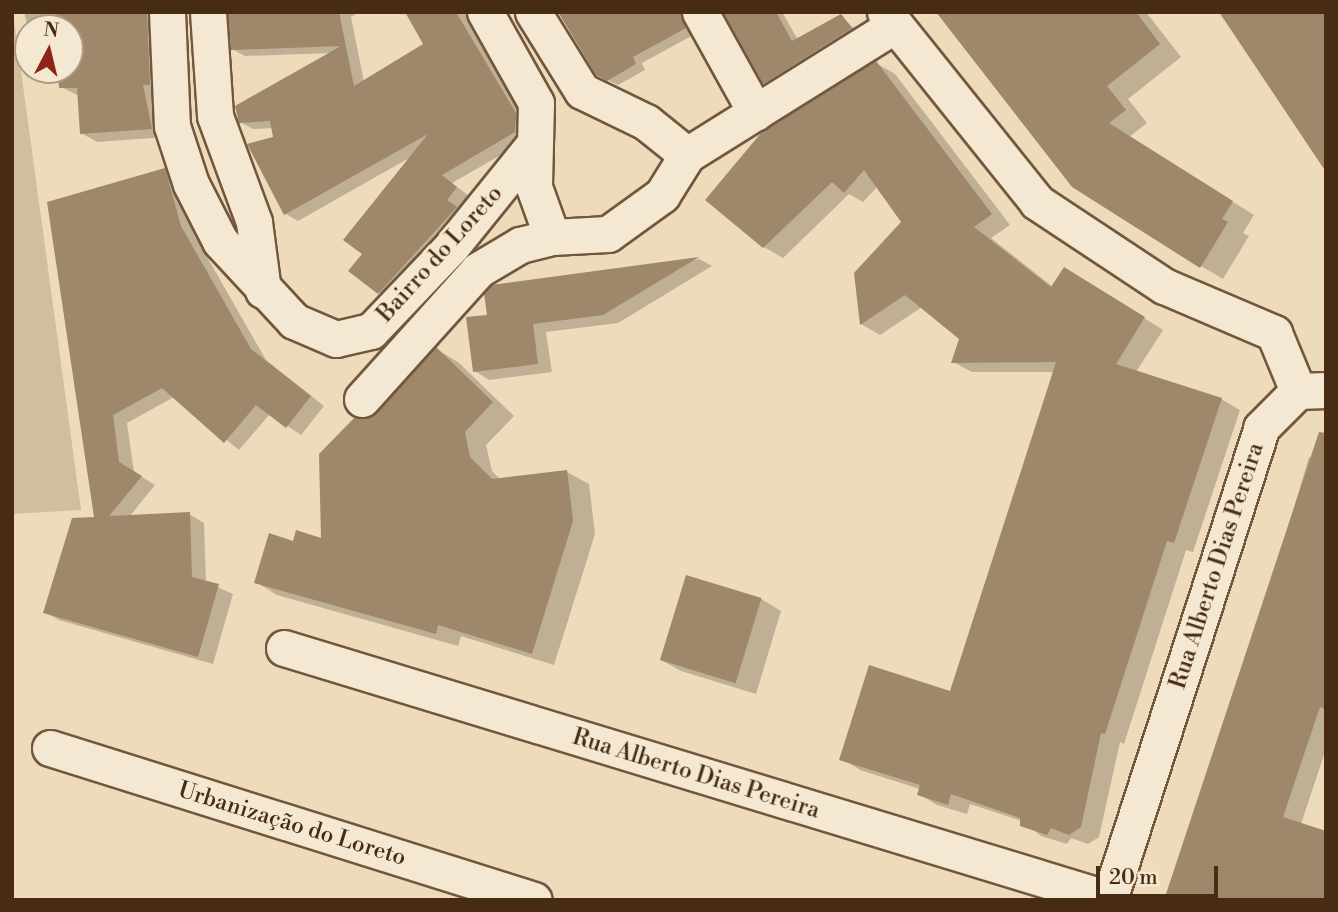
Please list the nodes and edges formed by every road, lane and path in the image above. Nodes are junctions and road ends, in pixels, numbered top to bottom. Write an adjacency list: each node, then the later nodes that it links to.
1 (167, 12): 11 (street, Bairro do Loreto)
2 (208, 12): 11 (street)
3 (485, 12): 8 (street, Bairro do Loreto)
4 (533, 12): 9 (street)
5 (700, 12): 7 (street)
6 (890, 19): 7 (street); 12 (street)
7 (756, 113): 9 (street)
8 (534, 144): 10 (street, Bairro do Loreto); 11 (street, Bairro do Loreto)
9 (687, 155): 10 (street)
10 (552, 237): 13 (street)
11 (262, 290)
12 (1312, 391): 16 (street, Rua Alberto Dias Pereira)
13 (362, 399)
14 (284, 648): 16 (street, Rua Alberto Dias Pereira)
15 (50, 748): 17 (street, Urbanização do Loreto)
16 (1109, 899)
17 (534, 900)

